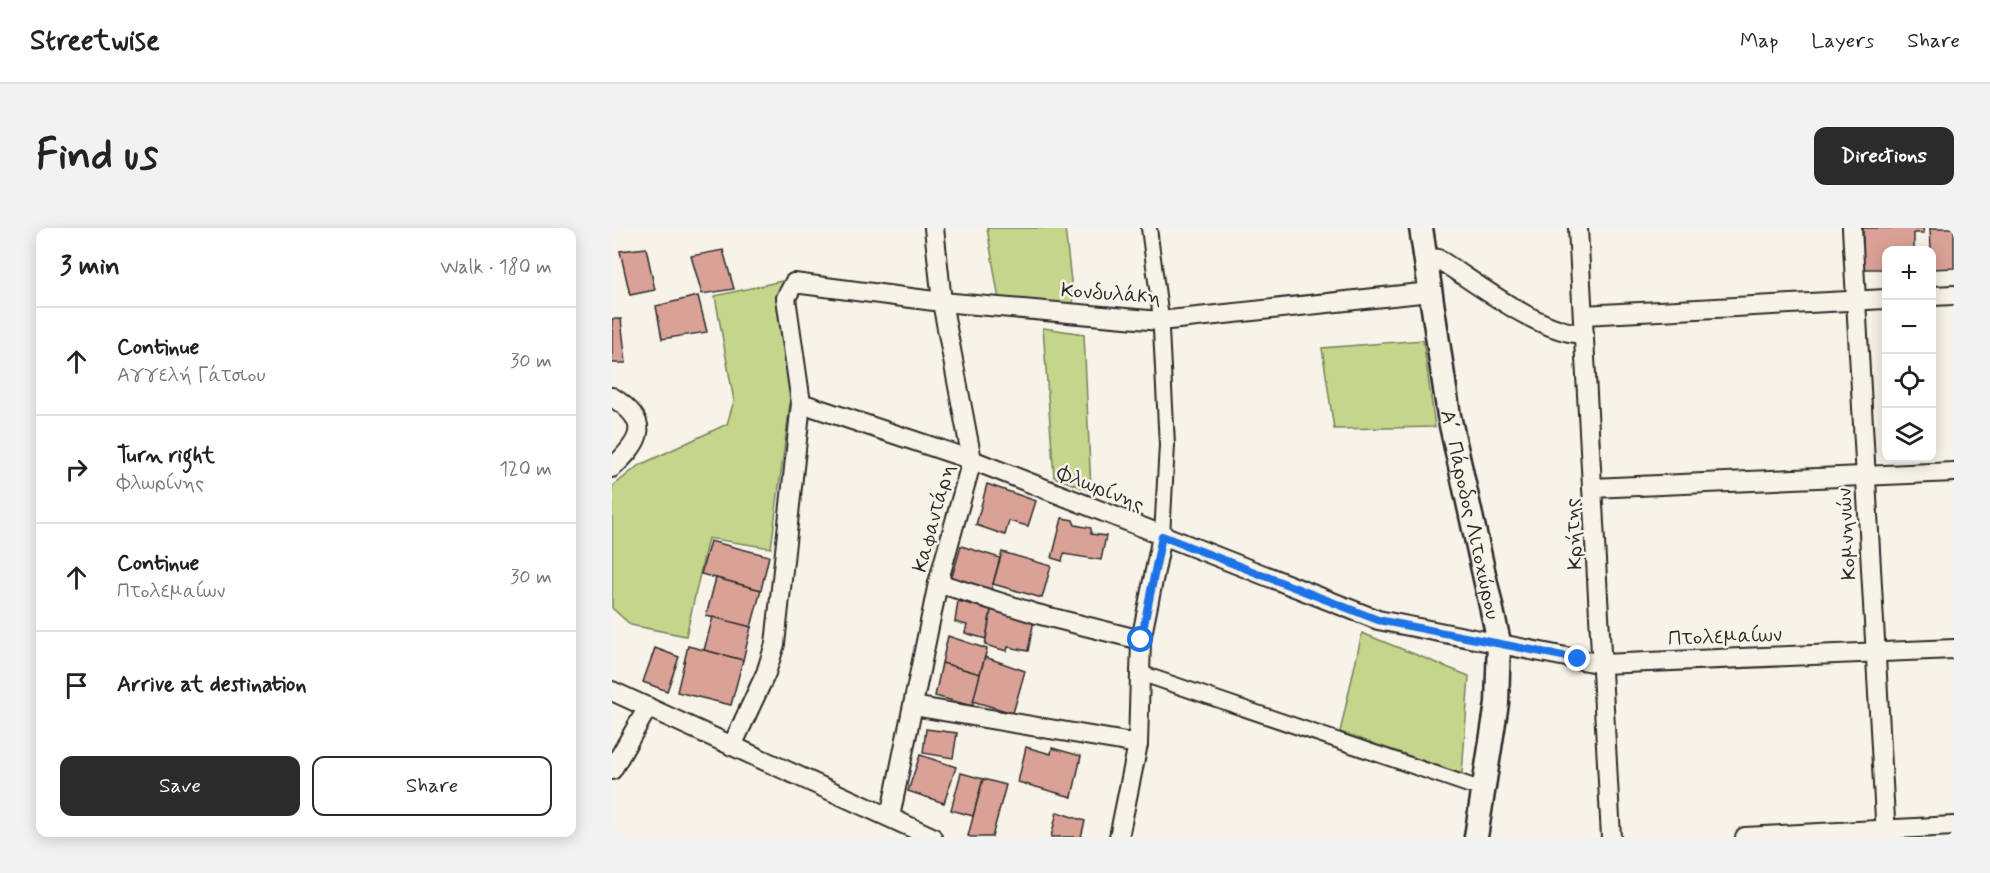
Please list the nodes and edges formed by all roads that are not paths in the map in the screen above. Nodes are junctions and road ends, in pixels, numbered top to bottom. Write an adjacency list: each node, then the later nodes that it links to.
1 (934, 228): 12 (street, Καφαντάρη)
2 (1149, 228): 14 (street)
3 (1421, 228): 6 (street, Α΄ Πάροδος Λιτοχώρου)
4 (1578, 228): 13 (street, Κρήτης)
5 (1852, 228): 11 (street, Κομνηνών)
6 (1424, 257): 7 (street, Α΄ Πάροδος Λιτοχώρου); 15 (street)
7 (1430, 292): 14 (street, Κονδυλάκη); 26 (street, Α΄ Πάροδος Λιτοχώρου)
8 (1954, 295): 9 (street)
9 (1936, 296)
10 (1882, 299): 11 (street)
11 (1856, 300): 13 (street); 21 (street, Κομνηνών)
12 (942, 302): 14 (street, Κονδυλάκη); 17 (street, Κονδυλάκη); 18 (street, Καφαντάρη)
13 (1583, 315): 15 (street, Κρήτης)
14 (1160, 321): 23 (street)
15 (1584, 334): 22 (street, Κρήτης)
16 (612, 397): 19 (street)
17 (801, 404): 18 (street, Φλωρίνης); 35 (street)
18 (972, 460): 23 (street, Φλωρίνης); 24 (street, Καφαντάρη)
19 (612, 468)
20 (1954, 472): 21 (street)
21 (1866, 476): 22 (street); 28 (street, Κομνηνών)
22 (1593, 488): 29 (street, Κρήτης)
23 (1162, 536): 25 (street); 26 (street, Φλωρίνης)
24 (938, 583): 25 (street); 32 (street, Καφαντάρη)
25 (1141, 640): 30 (street)
26 (1499, 642): 29 (street, Πτολεμαίων); 37 (street, Α΄ Πάροδος Λιτοχώρου)
27 (1954, 649): 28 (street, Πτολεμαίων)
28 (1876, 652): 29 (street, Πτολεμαίων); 40 (street, Κομνηνών)
29 (1602, 664): 44 (street, Κρήτης)
30 (1140, 673): 34 (street); 37 (street)
31 (612, 691): 33 (street)
32 (913, 706): 34 (street); 38 (street, Καφαντάρη)
33 (648, 707): 35 (street); 36 (street)
34 (1138, 744): 42 (street)
35 (732, 746): 38 (street)
36 (612, 770)
37 (1483, 790): 43 (street, Α΄ Πάροδος Λιτοχώρου)
38 (890, 817): 41 (street)
39 (1954, 826): 40 (street)
40 (1886, 834): 45 (street)
41 (932, 837)
42 (1119, 837)
43 (1476, 837)
44 (1611, 837)
45 (1745, 837)

